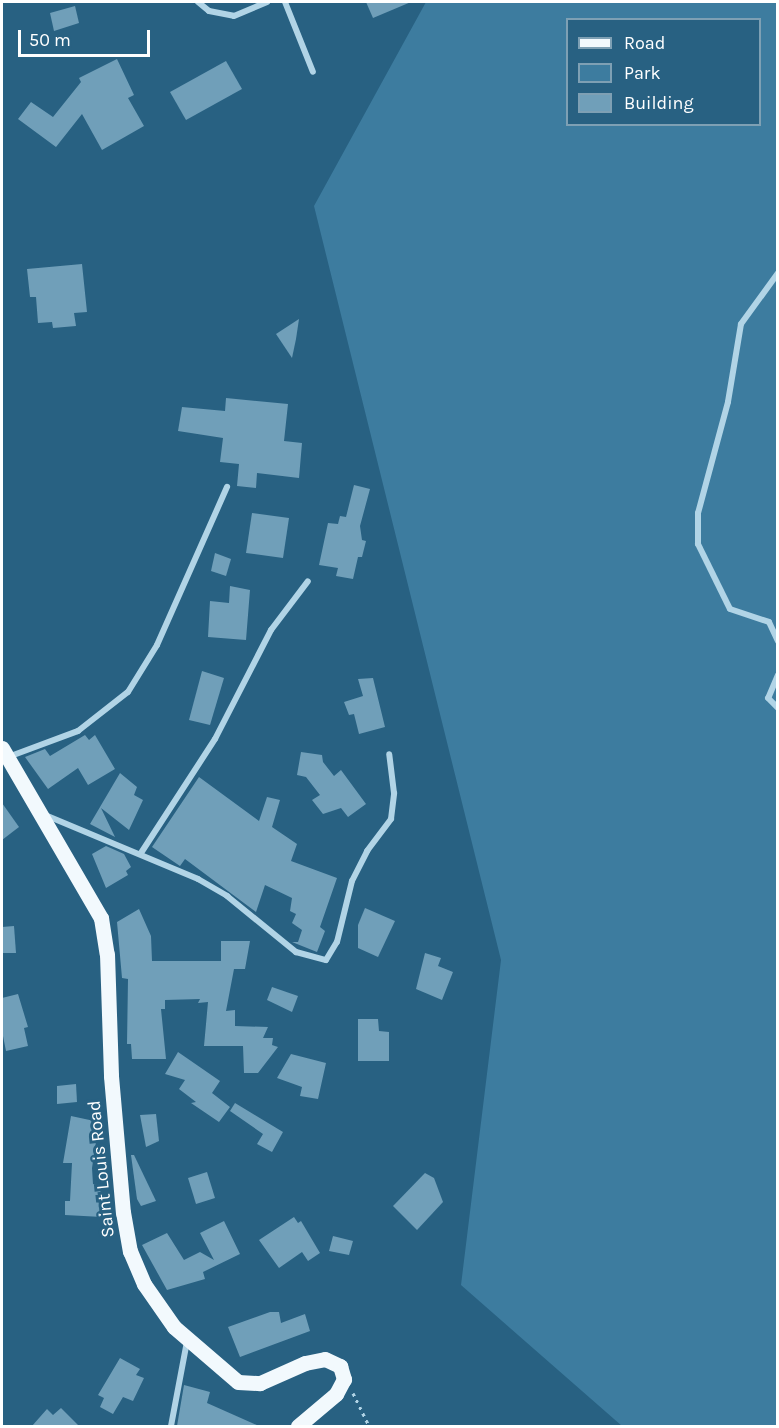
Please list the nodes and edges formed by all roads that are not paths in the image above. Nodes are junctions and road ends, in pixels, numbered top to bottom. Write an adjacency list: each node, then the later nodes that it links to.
1 (198, 2): 2 (street)
2 (267, 2)
3 (285, 2): 4 (street)
4 (313, 72)
5 (777, 273): 8 (street)
6 (227, 487): 11 (street)
7 (309, 581): 14 (street)
8 (777, 641)
9 (777, 675): 10 (street)
10 (777, 708)
11 (5, 753): 13 (main road, Saint Louis Road)
12 (389, 754): 14 (street)
13 (43, 814): 14 (street); 15 (main road, Saint Louis Road)
14 (141, 853)
15 (187, 1340): 16 (street); 17 (main road, Saint Louis Road)
16 (171, 1426)
17 (298, 1426)

